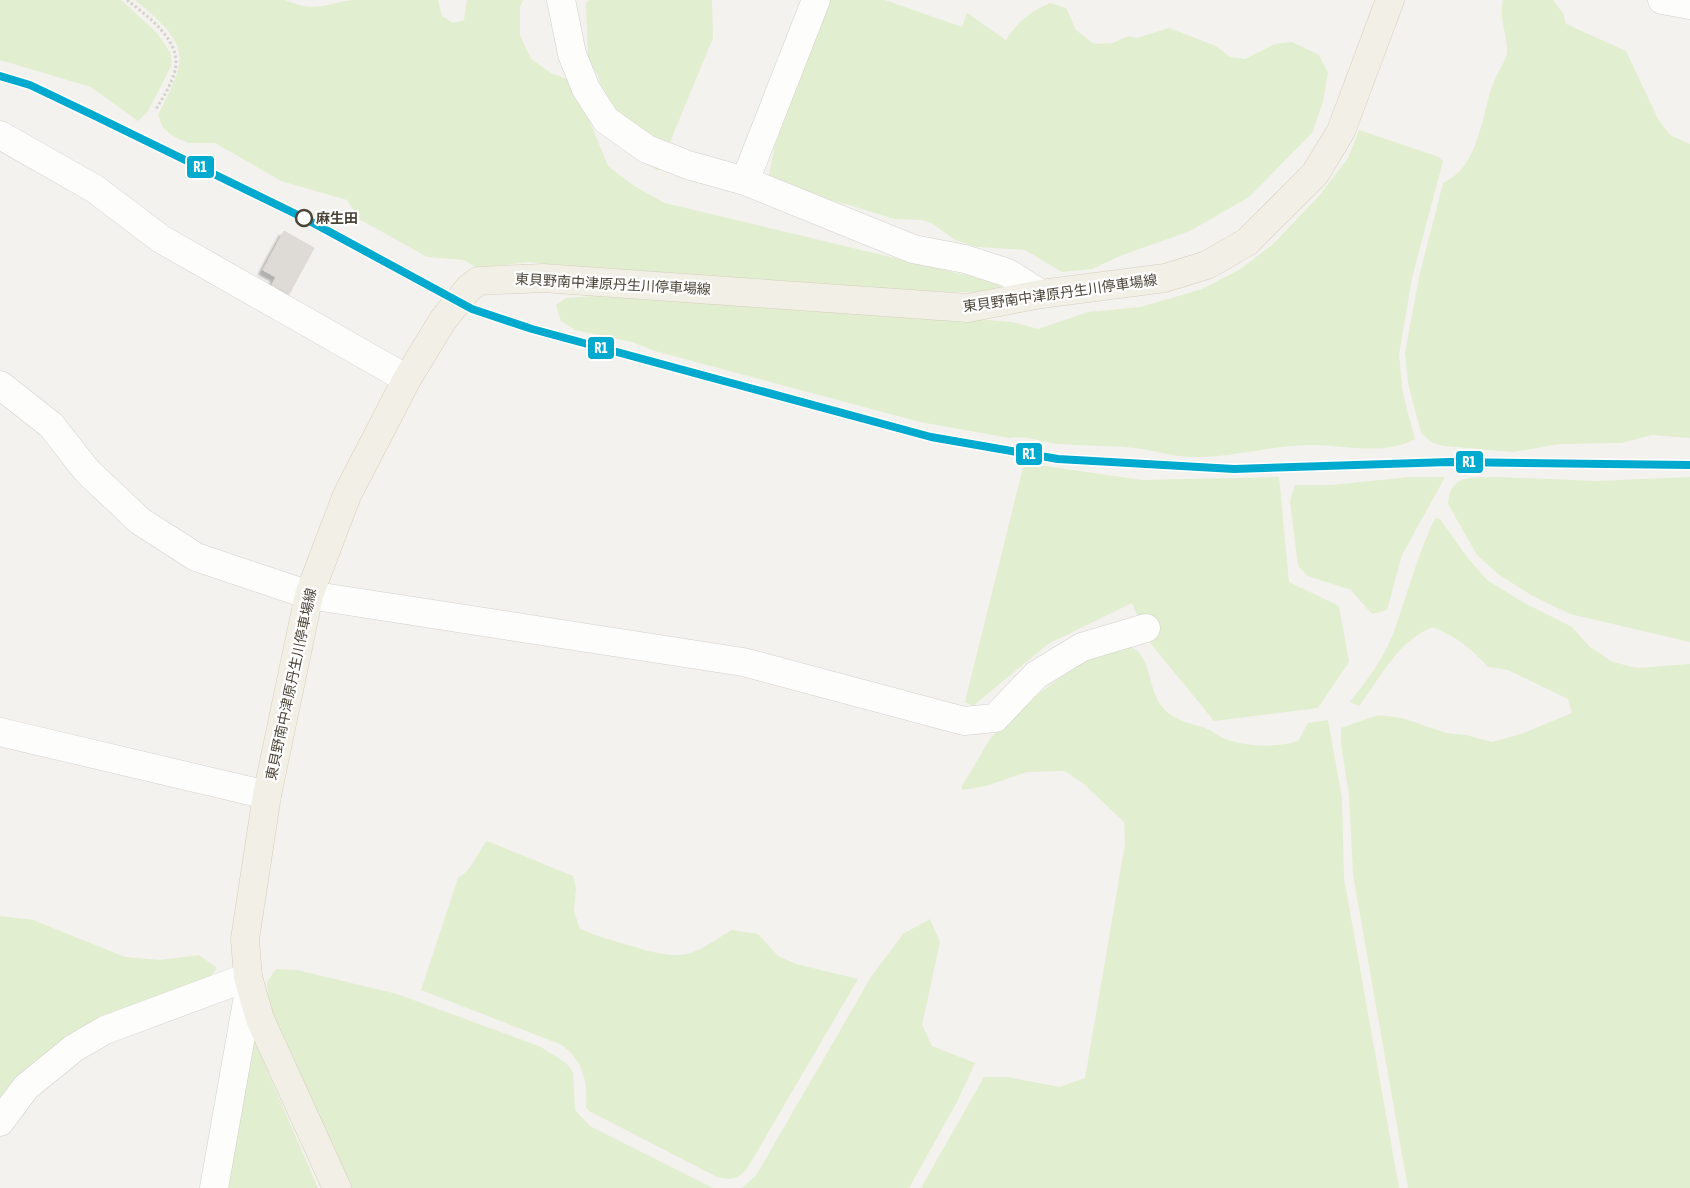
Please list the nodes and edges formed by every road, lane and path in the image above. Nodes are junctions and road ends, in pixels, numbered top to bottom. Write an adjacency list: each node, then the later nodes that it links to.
1 (127, 0): 7 (path)
2 (561, 0): 9 (street)
3 (816, 0): 9 (street)
4 (1390, 0): 10 (main road, 東貝野南中津原丹生川停車場線)
5 (1662, 0): 6 (street)
6 (1690, 5)
7 (155, 111)
8 (0, 135): 11 (street)
9 (745, 181): 10 (street)
10 (1041, 294): 11 (main road, 東貝野南中津原丹生川停車場線)
11 (407, 379): 13 (main road, 東貝野南中津原丹生川停車場線)
12 (0, 385): 13 (street)
13 (308, 595): 14 (street); 16 (main road, 東貝野南中津原丹生川停車場線)
14 (1146, 628)
15 (0, 732): 16 (street)
16 (266, 795): 17 (main road, 東貝野南中津原丹生川停車場線)
17 (249, 981): 18 (street); 19 (street); 20 (main road, 東貝野南中津原丹生川停車場線)
18 (0, 1122)
19 (214, 1188)
20 (337, 1188)

